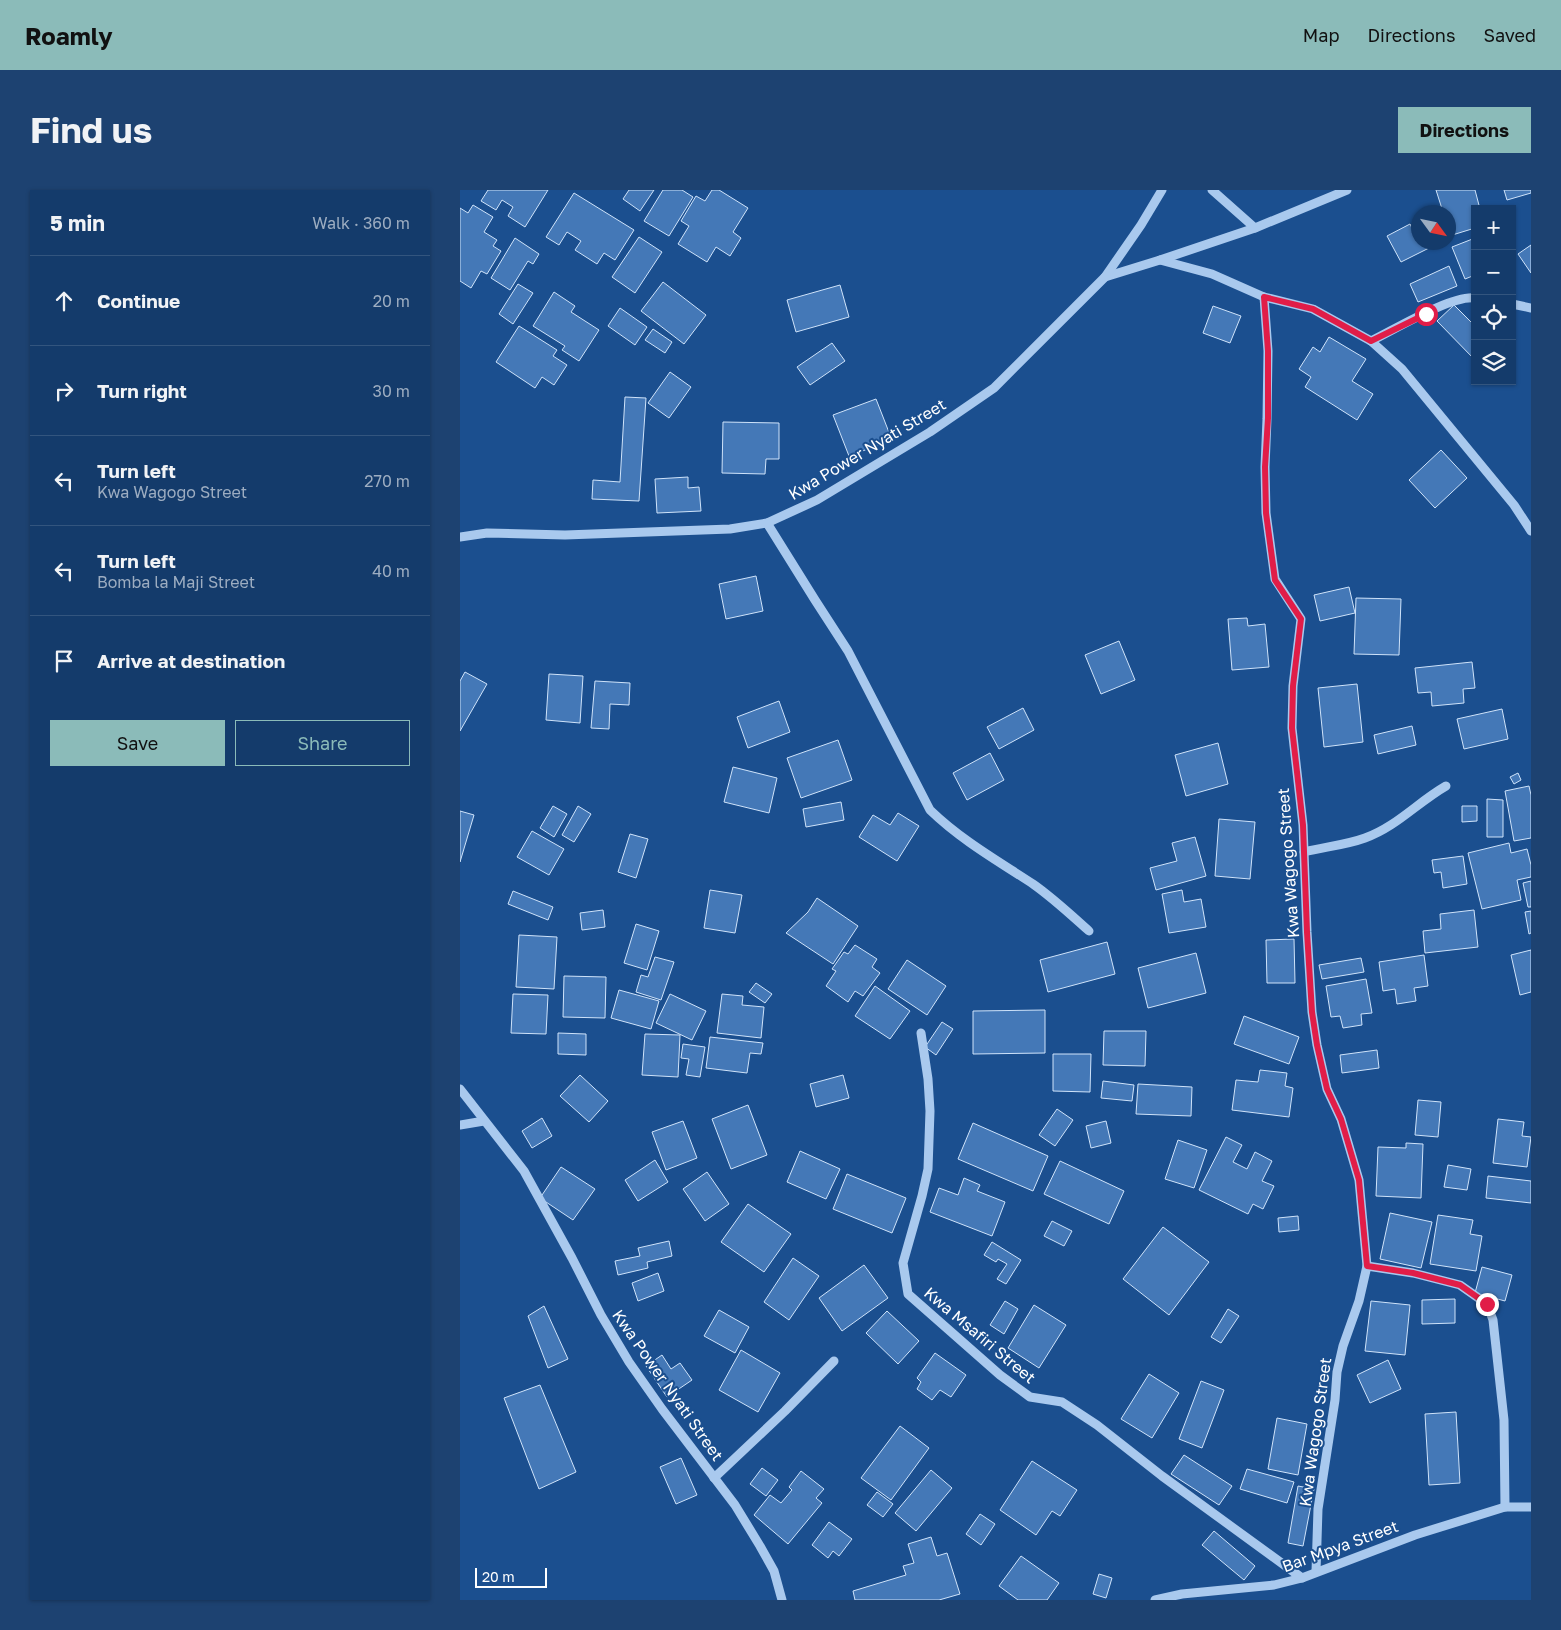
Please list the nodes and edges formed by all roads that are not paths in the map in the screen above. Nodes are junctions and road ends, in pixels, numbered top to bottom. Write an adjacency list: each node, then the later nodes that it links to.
1 (1162, 190): 6 (street, Kwa Power Nyati Street)
2 (1212, 190): 4 (street)
3 (1347, 190): 4 (street)
4 (1255, 228): 5 (street)
5 (1160, 260): 6 (street); 7 (street)
6 (1105, 277): 12 (street, Kwa Power Nyati Street)
7 (1264, 297): 11 (street); 16 (street, Kwa Wagogo Street)
8 (1471, 297): 11 (street)
9 (1516, 305): 10 (street)
10 (1531, 308)
11 (1371, 341): 13 (street)
12 (767, 523): 14 (street, Kwa Power Nyati Street); 17 (street)
13 (1531, 531)
14 (460, 537)
15 (1446, 786): 16 (street)
16 (1304, 852): 22 (street, Kwa Wagogo Street)
17 (1089, 931)
18 (921, 1033): 28 (street, Kwa Msafiri Street)
19 (460, 1089): 20 (street, Kwa Power Nyati Street)
20 (484, 1121): 21 (street); 24 (street, Kwa Power Nyati Street)
21 (460, 1125)
22 (1367, 1266): 25 (street); 27 (street, Kwa Wagogo Street)
23 (834, 1361): 24 (street)
24 (714, 1478): 29 (street, Kwa Power Nyati Street)
25 (1505, 1507): 26 (street, Bar Mpya Street); 27 (street, Bar Mpya Street)
26 (1531, 1507)
27 (1316, 1572): 28 (street, Bar Mpya Street)
28 (1302, 1578): 30 (street, Bar Mpya Street)
29 (782, 1600)
30 (1155, 1600)

